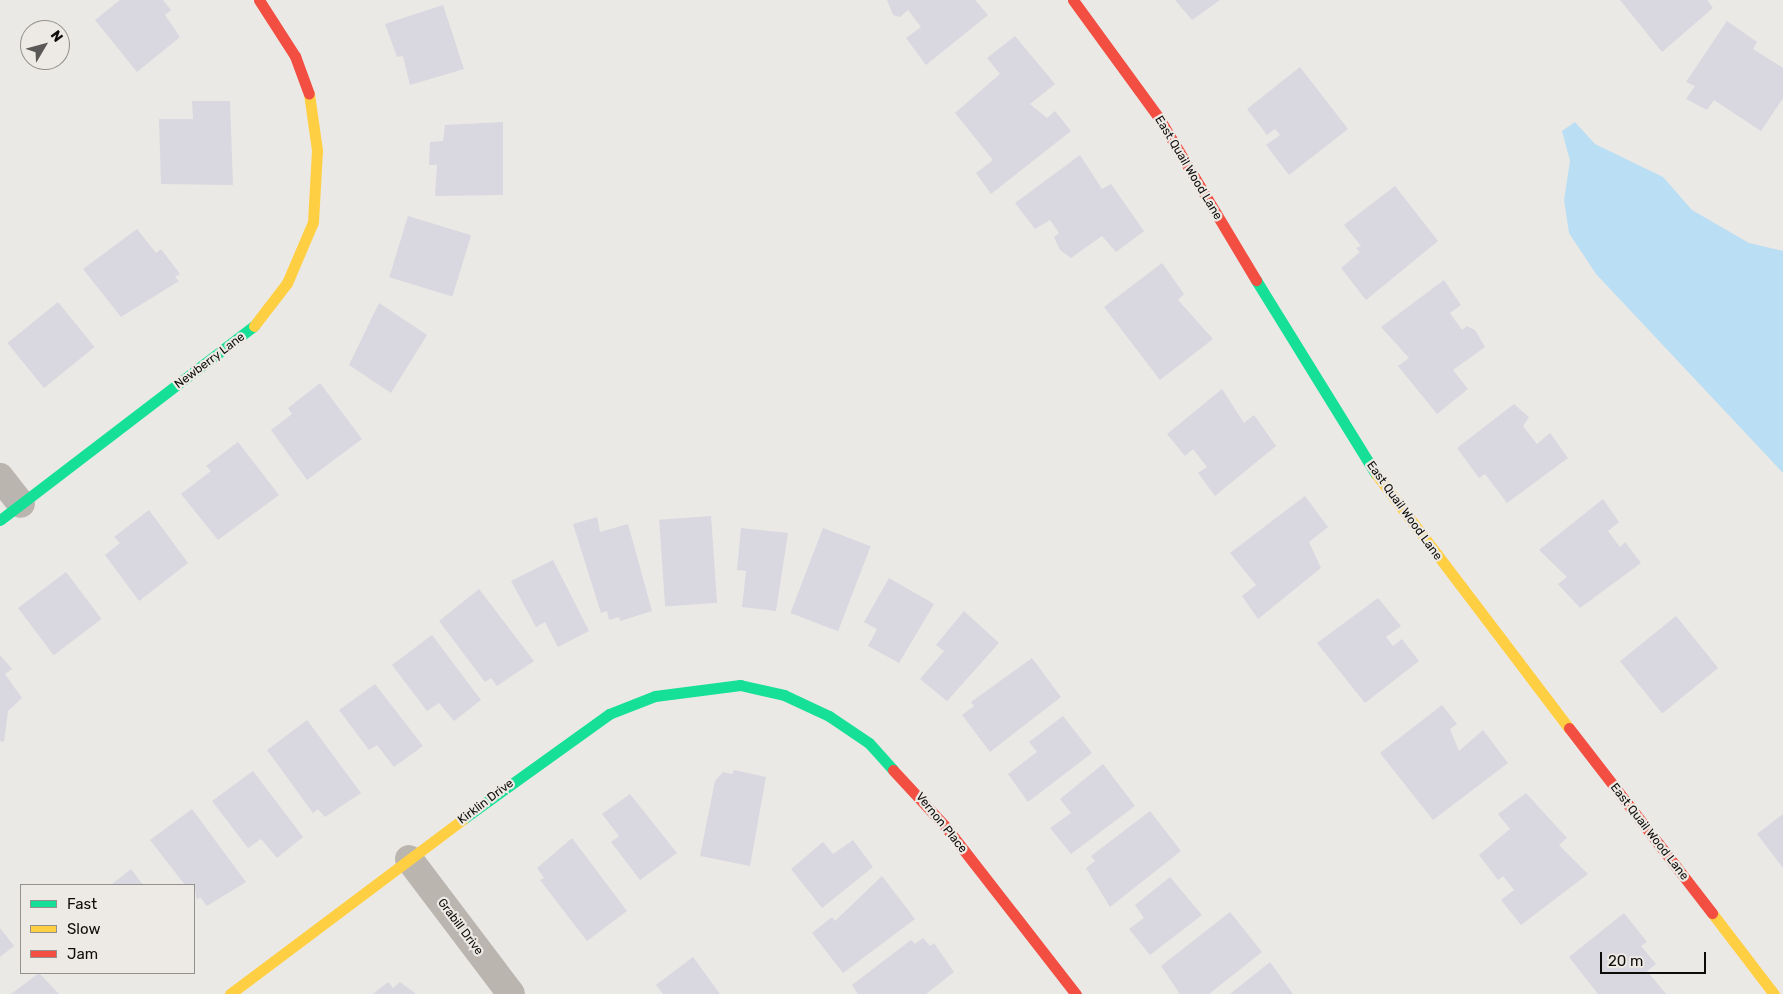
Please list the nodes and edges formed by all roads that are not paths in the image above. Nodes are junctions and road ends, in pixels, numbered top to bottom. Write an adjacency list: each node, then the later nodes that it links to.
1 (259, 0): 4 (street, Newberry Lane)
2 (1073, 0): 10 (street, East Quail Wood Lane)
3 (0, 477): 4 (street)
4 (10, 512)
5 (772, 692): 6 (street, Kirklin Drive); 9 (street, Vernon Place)
6 (409, 859): 7 (street, Kirklin Drive); 8 (street, Grabill Drive)
7 (230, 994)
8 (511, 994)
9 (1076, 994)
10 (1774, 994)

